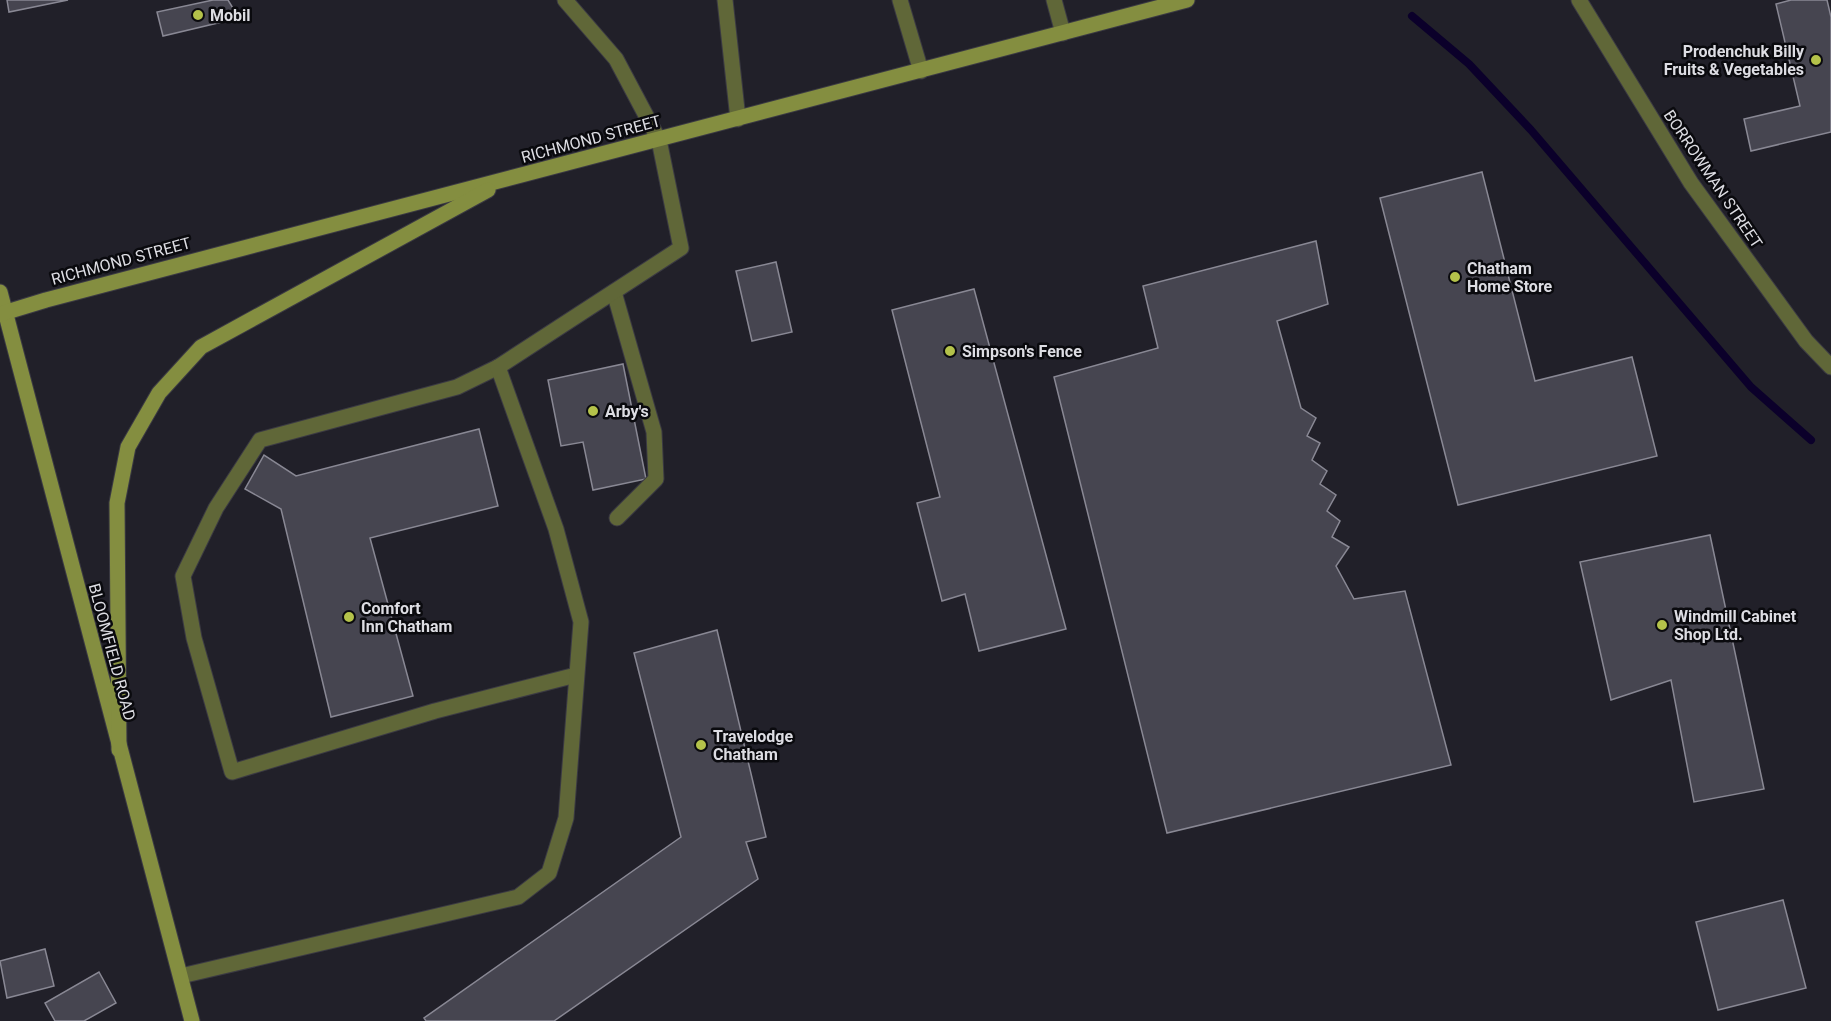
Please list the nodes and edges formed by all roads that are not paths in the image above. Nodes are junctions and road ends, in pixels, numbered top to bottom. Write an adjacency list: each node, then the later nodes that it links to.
1 (565, 0): 10 (street)
2 (725, 0): 9 (street)
3 (900, 0): 8 (street)
4 (1054, 0): 7 (street)
5 (1187, 0): 7 (main road, RICHMOND STREET)
6 (1579, 0): 16 (street, BORROWMAN STREET)
7 (1063, 33): 8 (main road, RICHMOND STREET)
8 (921, 70): 9 (main road, RICHMOND STREET)
9 (738, 119): 10 (main road, RICHMOND STREET)
10 (659, 140): 11 (main road, RICHMOND STREET); 13 (street)
11 (508, 180): 14 (main road, RICHMOND STREET); 19 (main road)
12 (0, 292): 14 (main road, BLOOMFIELD ROAD)
13 (614, 292): 15 (street); 17 (street)
14 (2, 313): 19 (main road, BLOOMFIELD ROAD)
15 (498, 367): 18 (street); 18 (street)
16 (1831, 367)
17 (616, 518)
18 (576, 675): 20 (street)
19 (119, 750): 20 (main road, BLOOMFIELD ROAD)
20 (181, 976): 21 (main road, BLOOMFIELD ROAD)
21 (192, 1021)

